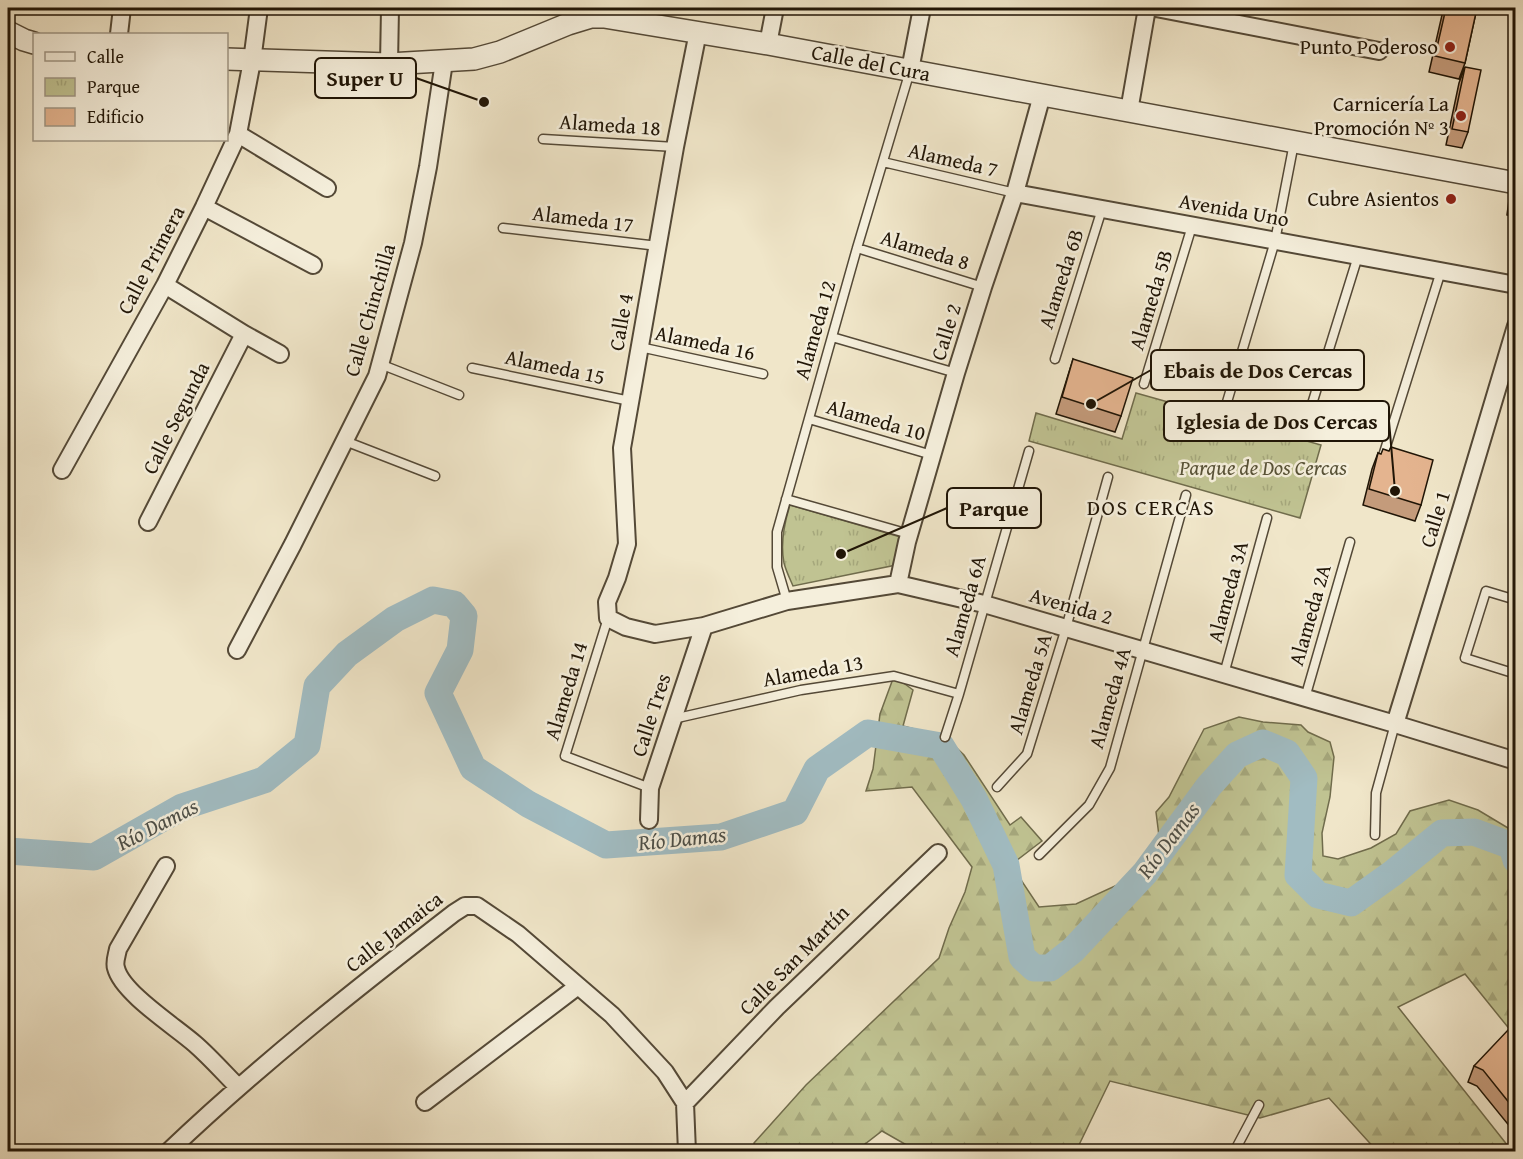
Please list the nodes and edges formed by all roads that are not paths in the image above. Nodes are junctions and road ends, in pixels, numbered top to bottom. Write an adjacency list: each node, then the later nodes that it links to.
1 (122, 8): 11 (street)
2 (260, 8): 16 (street, Calle Primera)
3 (390, 8): 18 (street)
4 (775, 8): 13 (street)
5 (922, 8): 19 (street)
6 (1147, 8): 21 (street)
7 (1156, 8): 14 (street)
8 (570, 16): 10 (street, Calle del Cura); 17 (street, Calle del Cura)
9 (8, 32): 12 (street)
10 (698, 32): 13 (street, Calle del Cura); 25 (street, Calle 4)
11 (119, 33)
12 (33, 42)
13 (768, 44): 19 (street, Calle del Cura)
14 (1379, 51)
15 (228, 59): 16 (street, Calle del Cura)
16 (252, 61): 18 (street, Calle del Cura); 22 (street, Calle Primera)
17 (444, 62): 18 (street, Calle del Cura); 49 (street, Calle Chinchilla)
18 (389, 64)
19 (910, 70): 20 (street, Calle del Cura); 26 (lane, Alameda 12)
20 (1042, 95): 21 (street, Calle del Cura); 29 (street, Calle 2)
21 (1129, 111): 24 (street, Calle del Cura)
22 (238, 134): 28 (street); 30 (street, Calle Primera)
23 (543, 139): 25 (lane, Alameda 18)
24 (1294, 142): 27 (street, Calle del Cura); 34 (lane)
25 (675, 147): 35 (street, Calle 4)
26 (883, 162): 29 (lane, Alameda 7); 36 (lane, Alameda 12)
27 (1515, 183)
28 (327, 188)
29 (1015, 193): 31 (street, Avenida Uno); 42 (street, Calle 2)
30 (204, 207): 38 (street); 40 (street, Calle Primera)
31 (1102, 209): 32 (street, Avenida Uno); 48 (lane, Alameda 6B)
32 (1192, 226): 34 (street, Avenida Uno); 53 (lane, Alameda 5B)
33 (503, 228): 35 (lane, Alameda 17)
34 (1275, 241): 37 (street, Avenida Uno); 56 (lane)
35 (658, 246): 46 (street, Calle 4)
36 (857, 248): 42 (lane, Alameda 8); 45 (lane, Alameda 12)
37 (1358, 256): 39 (street, Avenida Uno); 58 (lane)
38 (313, 265)
39 (1441, 271): 41 (street, Avenida Uno); 62 (lane)
40 (165, 285): 44 (street); 63 (street, Calle Primera)
41 (1515, 285)
42 (983, 287): 51 (street, Calle 2)
43 (1515, 326): 86 (street, Calle 1)
44 (244, 334): 47 (street); 69 (street, Calle Segunda)
45 (832, 338): 51 (lane); 57 (lane, Alameda 12)
46 (640, 347): 52 (lane, Alameda 16); 55 (street, Calle 4)
47 (280, 354)
48 (1055, 359)
49 (380, 364): 54 (lane); 59 (street, Calle Chinchilla)
50 (472, 368): 55 (lane, Alameda 15)
51 (956, 373): 61 (street, Calle 2)
52 (763, 374)
53 (1144, 384)
54 (459, 395)
55 (630, 401): 76 (street, Calle 4)
56 (1224, 412)
57 (809, 419): 61 (lane, Alameda 10); 67 (lane, Alameda 12)
58 (1303, 433)
59 (345, 441): 64 (lane); 79 (street, Calle Chinchilla)
60 (1029, 451): 75 (lane, Alameda 6A)
61 (932, 455): 70 (street, Calle 2)
62 (1383, 456)
63 (62, 470)
64 (435, 476)
65 (1108, 477): 78 (lane, Alameda 5A)
66 (1186, 495): 80 (lane, Alameda 4A)
67 (786, 499): 70 (lane); 74 (lane, Alameda 12)
68 (1267, 518): 81 (lane, Alameda 3A)
69 (148, 522)
70 (909, 534): 72 (street, Calle 2)
71 (1350, 543): 84 (lane, Alameda 2A)
72 (898, 584): 74 (street, Avenida 2); 75 (street, Avenida 2)
73 (1515, 600): 82 (lane)
74 (787, 601): 77 (street, Avenida 2)
75 (984, 604): 78 (street, Avenida 2); 83 (lane, Alameda 6A)
76 (608, 618): 77 (street, Avenida 2); 90 (lane, Alameda 14)
77 (704, 626): 85 (street, Calle Tres)
78 (1066, 628): 80 (street, Avenida 2); 89 (lane, Alameda 5A)
79 (237, 650)
80 (1143, 650): 81 (street, Avenida 2); 94 (lane, Alameda 4A)
81 (1224, 674): 84 (street, Avenida 2)
82 (1515, 674)
83 (959, 694): 85 (lane, Alameda 13); 87 (lane, Alameda 6A)
84 (1305, 698): 86 (street, Avenida 2)
85 (673, 719): 90 (street, Calle Tres)
86 (1395, 724): 88 (street, Avenida 2); 92 (lane)
87 (945, 737)
88 (1515, 761)
89 (997, 787)
90 (650, 788): 91 (street, Calle Tres)
91 (649, 820)
92 (1375, 835)
93 (938, 853): 99 (street, Calle San Martín)
94 (1039, 855)
95 (166, 866): 97 (street)
96 (578, 986): 97 (street, Calle Jamaica); 98 (street); 99 (street, Calle Jamaica)
97 (238, 1087): 101 (street, Calle Jamaica)
98 (424, 1102)
99 (685, 1103): 102 (street)
100 (1259, 1105): 103 (lane)
101 (168, 1152)
102 (687, 1152)
103 (1234, 1152)

